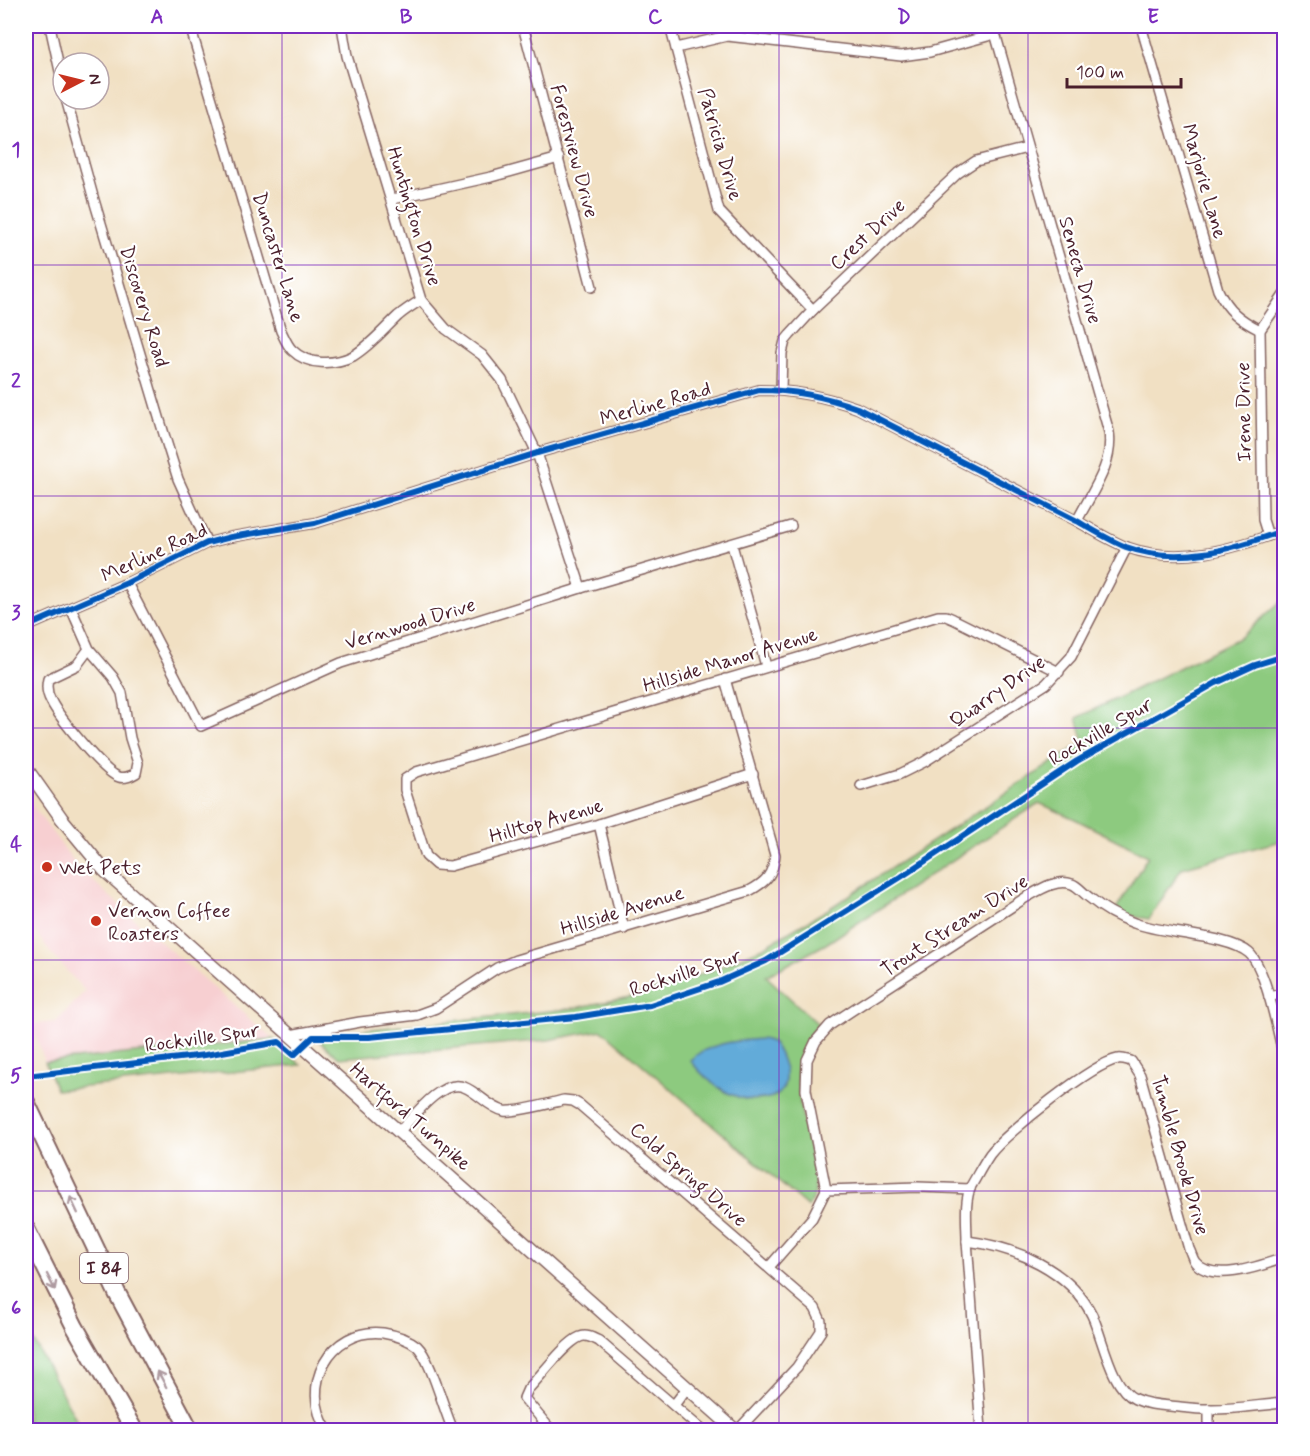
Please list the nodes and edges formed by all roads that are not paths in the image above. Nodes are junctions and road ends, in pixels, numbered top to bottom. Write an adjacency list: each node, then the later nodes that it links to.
1 (50, 26): 9 (street)
2 (190, 26): 16 (street, Duncaster Lane)
3 (342, 26): 13 (street, Huntington Drive)
4 (523, 26): 12 (street, Forestview Drive)
5 (670, 26): 8 (street, Patricia Drive)
6 (1141, 26): 18 (street, Marjorie Lane)
7 (994, 30): 8 (street); 11 (street, Seneca Drive)
8 (676, 48): 17 (street, Patricia Drive)
9 (56, 51)
10 (69, 111): 25 (street, Discovery Road)
11 (1027, 148): 17 (street, Crest Drive); 21 (street, Seneca Drive)
12 (559, 158): 13 (street); 14 (street, Forestview Drive)
13 (392, 199): 16 (street, Huntington Drive)
14 (592, 287)
15 (1284, 295): 18 (street)
16 (421, 300): 20 (street, Huntington Drive)
17 (813, 310): 19 (street, Crest Drive)
18 (1260, 330): 24 (street, Irene Drive)
19 (781, 390): 20 (street, Merline Road); 21 (street, Merline Road)
20 (537, 453): 25 (street, Merline Road); 29 (street, Huntington Drive)
21 (1077, 521): 27 (street, Merline Road)
22 (791, 526): 26 (street, Vernwood Drive)
23 (1284, 530): 24 (street, Merline Road)
24 (1268, 536): 27 (street, Merline Road)
25 (207, 543): 28 (street, Merline Road)
26 (732, 545): 29 (street, Vernwood Drive); 33 (street)
27 (1126, 547): 34 (street, Quarry Drive)
28 (127, 583): 29 (street, Vernwood Drive); 30 (street, Merline Road)
29 (581, 588)
30 (71, 608): 31 (street, Merline Road); 32 (street)
31 (26, 627)
32 (89, 649): 32 (street)
33 (766, 666): 34 (street, Hillside Manor Avenue); 35 (street, Hillside Manor Avenue)
34 (1059, 672): 39 (street, Quarry Drive)
35 (725, 679): 37 (street, Hillside Avenue); 38 (street, Hillside Manor Avenue)
36 (26, 768): 44 (main road, Hartford Turnpike)
37 (753, 774): 40 (street, Hilltop Avenue); 41 (street, Hillside Avenue)
38 (405, 779): 40 (street, Hilltop Avenue)
39 (861, 786)
40 (599, 824): 41 (street)
41 (624, 929): 44 (street, Hillside Avenue)
42 (1284, 993): 43 (street)
43 (1269, 998): 45 (street, Trout Stream Drive); 49 (street, Trout Stream Drive)
44 (290, 1035): 47 (main road, Hartford Turnpike)
45 (1284, 1057)
46 (26, 1102): 59 (highway, I 84, one-way to 46)
47 (399, 1132): 53 (street, Cold Spring Drive); 54 (main road, Hartford Turnpike)
48 (970, 1189): 49 (street); 51 (street, Tumble Brook Drive); 52 (street, Tumble Brook Drive)
49 (826, 1190): 53 (street)
50 (26, 1229): 58 (highway, I 84, one-way to 58)
51 (967, 1241): 57 (street); 65 (street, Tumble Brook Drive)
52 (1284, 1258)
53 (769, 1267): 64 (street, Cold Spring Drive)
54 (687, 1388): 56 (street); 64 (main road, Hartford Turnpike)
55 (1284, 1403): 57 (street)
56 (674, 1405): 62 (street); 63 (street)
57 (1209, 1409): 66 (street)
58 (134, 1431)
59 (190, 1431)
60 (327, 1431): 61 (street)
61 (453, 1431)
62 (551, 1431)
63 (702, 1431)
64 (736, 1431)
65 (981, 1431)
66 (1209, 1431)

